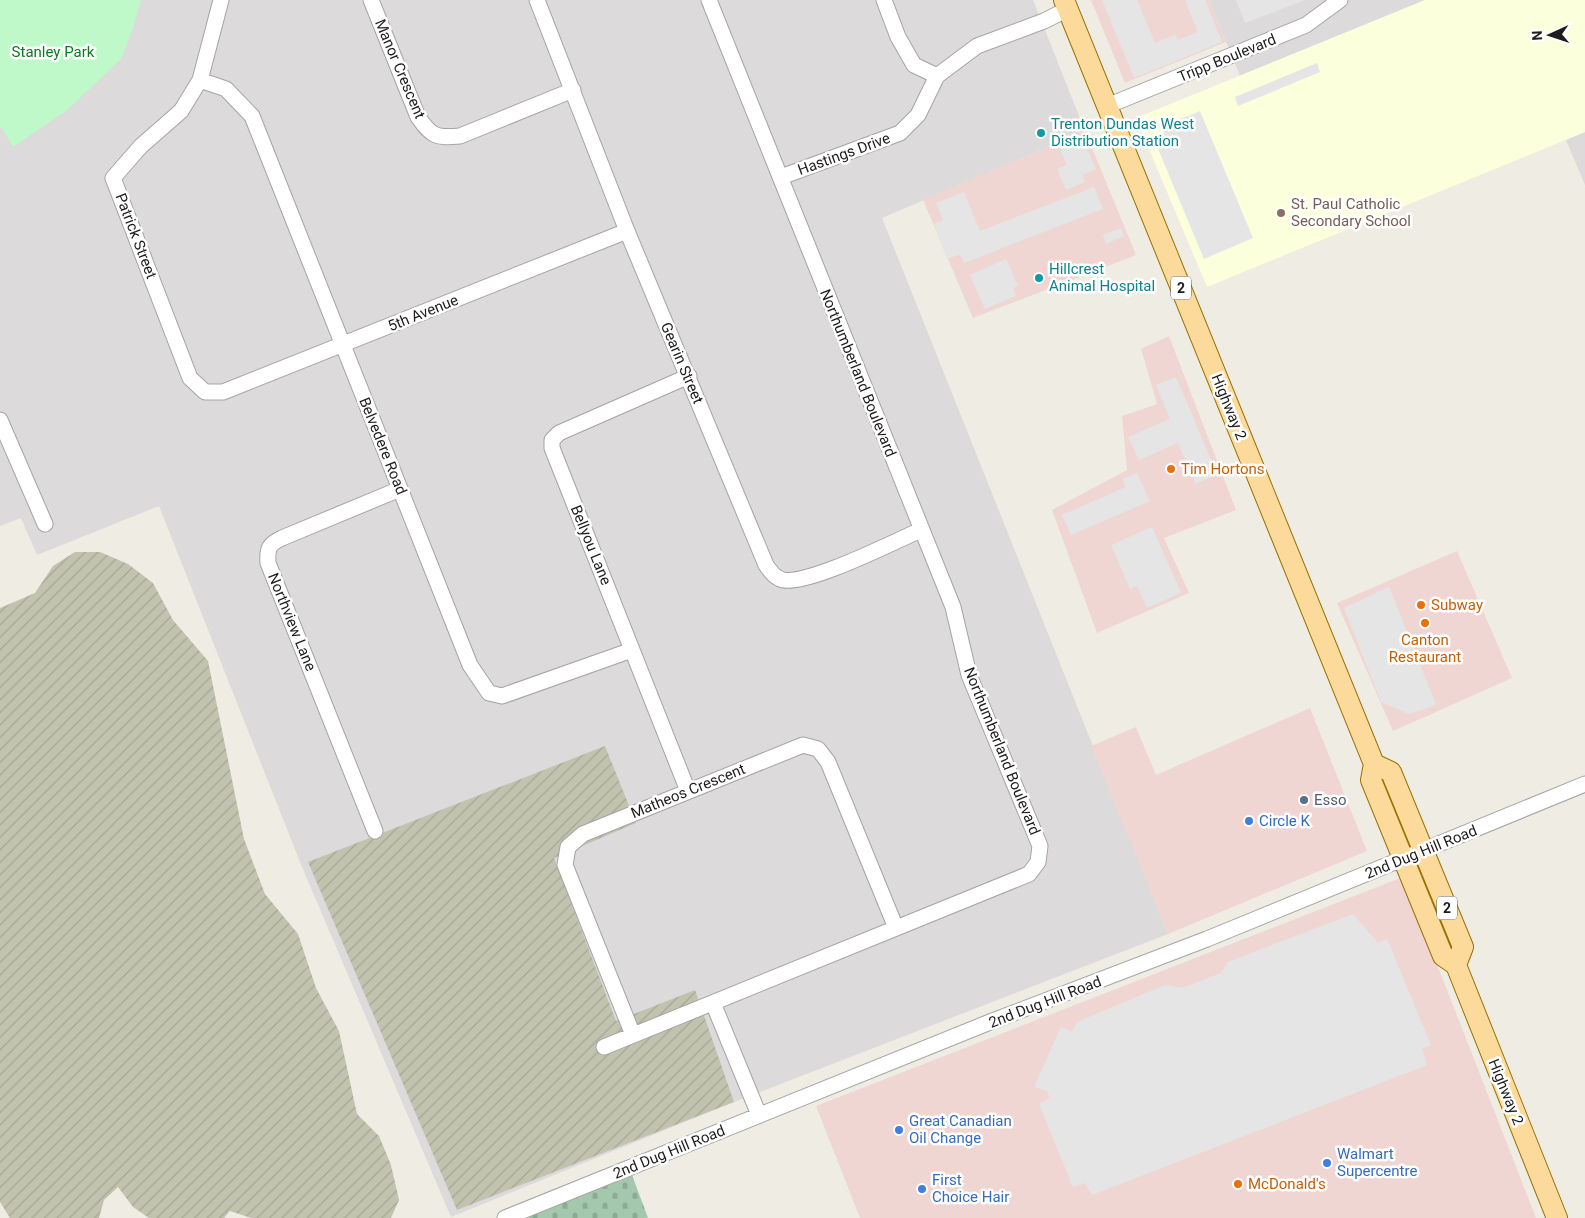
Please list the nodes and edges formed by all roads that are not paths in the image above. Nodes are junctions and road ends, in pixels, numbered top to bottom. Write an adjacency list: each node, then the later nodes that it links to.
1 (221, 0): 9 (street, Patrick Street)
2 (371, 0): 10 (street, Manor Crescent)
3 (537, 0): 10 (street, Gearin Street)
4 (708, 0): 12 (street, Northumberland Boulevard)
5 (884, 0): 8 (street)
6 (1340, 0): 11 (street, Tripp Boulevard)
7 (1066, 5): 8 (street, Hastings Drive); 11 (main road, 2)
8 (937, 76): 12 (street, Hastings Drive)
9 (200, 80): 14 (street, Belvedere Road); 16 (street, Patrick Street)
10 (573, 90): 13 (street, Gearin Street)
11 (1107, 106): 22 (main road, Highway 2 / 2)
12 (781, 177): 20 (street, Northumberland Boulevard)
13 (627, 231): 14 (street, 5th Avenue); 15 (street, Gearin Street)
14 (342, 346): 16 (street, 5th Avenue); 18 (street, Belvedere Road)
15 (689, 376): 20 (street, Gearin Street); 21 (street, Bellyou Lane)
16 (219, 392)
17 (0, 420): 19 (street)
18 (400, 489): 21 (street, Belvedere Road); 25 (street, Northview Lane)
19 (45, 524)
20 (921, 530): 28 (street, Northumberland Boulevard)
21 (632, 650): 24 (street, Bellyou Lane)
22 (1374, 764): 26 (main road, 2); 27 (main road, Highway 2 / 2)
23 (1585, 784): 26 (street, 2nd Dug Hill Road)
24 (688, 791): 28 (street, Matheos Crescent); 31 (street, Matheos Crescent)
25 (375, 831)
26 (1424, 852): 27 (street, 2nd Dug Hill Road); 29 (main road, 2)
27 (1404, 860): 29 (main road, Highway 2 / 2); 33 (street, 2nd Dug Hill Road)
28 (896, 928): 30 (street, Northumberland Boulevard)
29 (1456, 965): 35 (main road, Highway 2 / 2)
30 (713, 1002): 31 (street); 33 (street)
31 (633, 1035): 32 (street)
32 (604, 1047)
33 (760, 1115): 34 (street, 2nd Dug Hill Road)
34 (505, 1218)
35 (1557, 1218)

